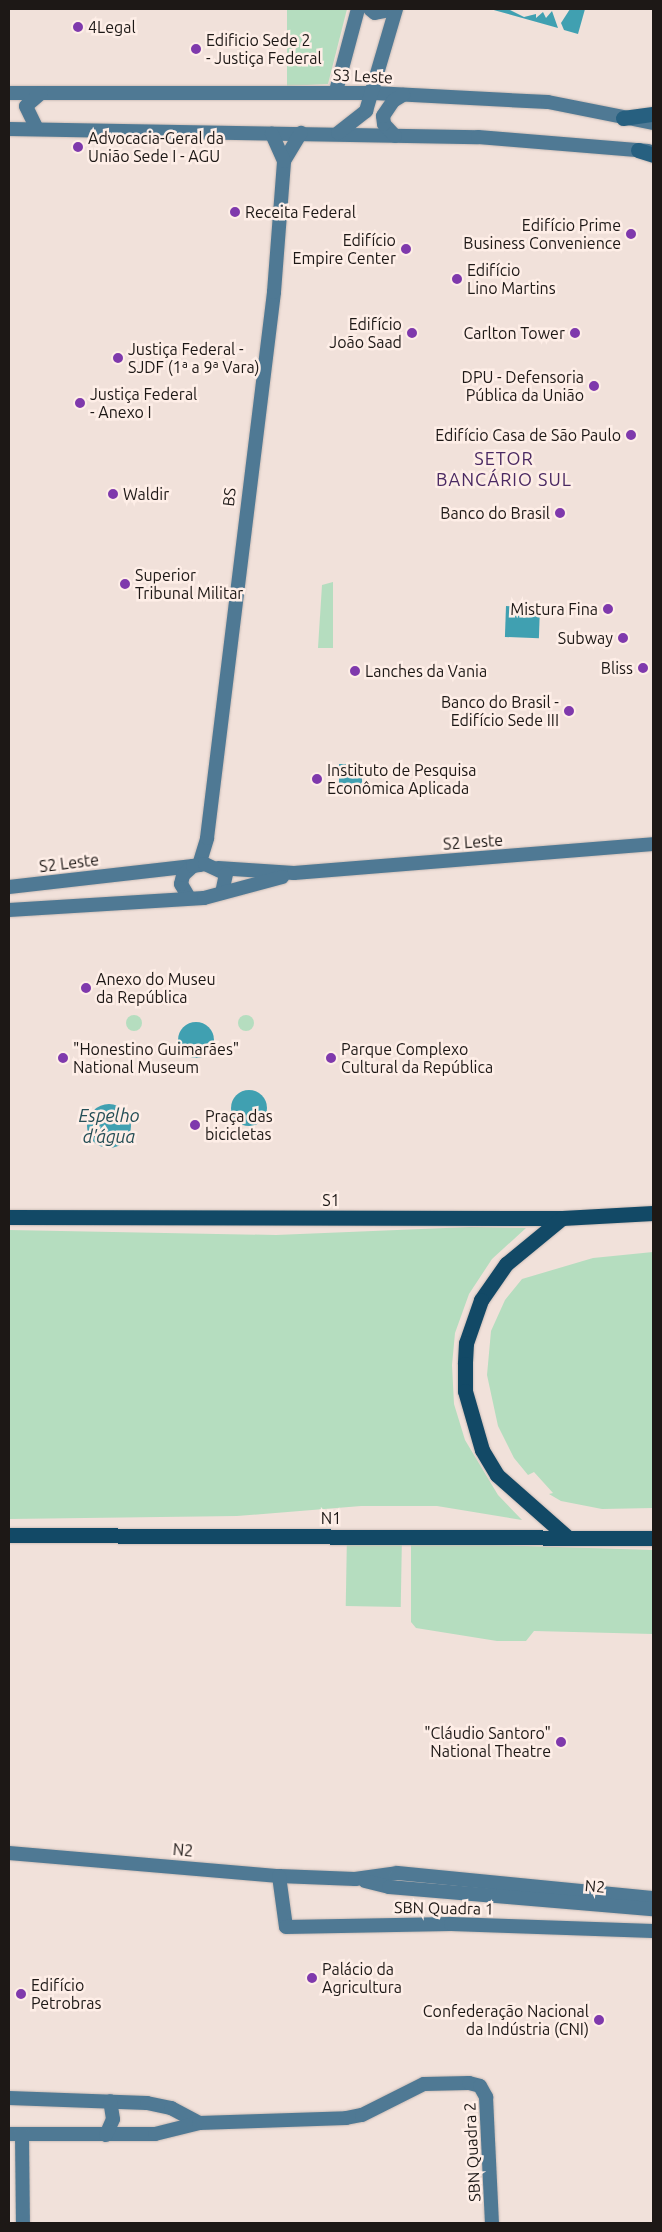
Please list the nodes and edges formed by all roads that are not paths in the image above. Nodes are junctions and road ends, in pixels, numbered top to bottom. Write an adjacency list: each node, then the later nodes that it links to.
1 (358, 9): 4 (main road)
2 (370, 9): 3 (main road)
3 (396, 9): 7 (main road)
4 (336, 91): 6 (main road, S3 Leste); 7 (main road, S3 Leste)
5 (9, 93): 6 (main road, S3 Leste)
6 (41, 93): 13 (main road)
7 (374, 93): 8 (main road, S3 Leste); 14 (main road)
8 (403, 95): 10 (main road, S3 Leste); 17 (main road)
9 (653, 114): 10 (main road)
10 (623, 118): 11 (main road, S3 Leste)
11 (653, 123)
12 (9, 129): 13 (main road)
13 (37, 129): 15 (main road)
14 (338, 133): 16 (main road); 17 (main road)
15 (272, 134): 16 (main road); 21 (main road, BS)
16 (302, 134): 21 (main road, BS)
17 (395, 136): 18 (main road)
18 (638, 150): 19 (main road); 20 (main road)
19 (653, 151)
20 (653, 155)
21 (284, 162): 23 (main road, BS)
22 (653, 844): 24 (main road, S2 Leste)
23 (205, 866): 24 (main road, S2 Leste); 25 (main road, S2 Leste); 26 (main road); 27 (main road, BS)
24 (294, 873): 26 (main road, S2 Leste)
25 (9, 888)
26 (222, 893): 27 (main road, S2 Leste)
27 (188, 896): 28 (main road)
28 (9, 910)
29 (653, 1213): 31 (highway, S1)
30 (9, 1217): 31 (highway, S1)
31 (562, 1218): 33 (highway)
32 (9, 1535): 33 (highway, N1)
33 (566, 1536): 34 (highway, N1)
34 (653, 1538)
35 (9, 1852): 36 (main road, N2)
36 (279, 1876): 37 (main road, N2); 44 (main road, SBN Quadra 1)
37 (355, 1879): 38 (main road, N2); 40 (main road, N2)
38 (463, 1881): 39 (main road, N2); 40 (main road)
39 (624, 1895): 41 (main road, N2); 42 (main road)
40 (505, 1896): 42 (main road, N2)
41 (653, 1898)
42 (548, 1899): 43 (main road, N2)
43 (653, 1909)
44 (653, 1931)
45 (9, 2098): 46 (main road)
46 (110, 2101): 47 (main road); 49 (main road)
47 (198, 2122): 49 (main road); 51 (main road, SBN Quadra 2)
48 (15, 2134): 49 (main road); 50 (main road)
49 (106, 2135)
50 (22, 2223)
51 (492, 2223)

